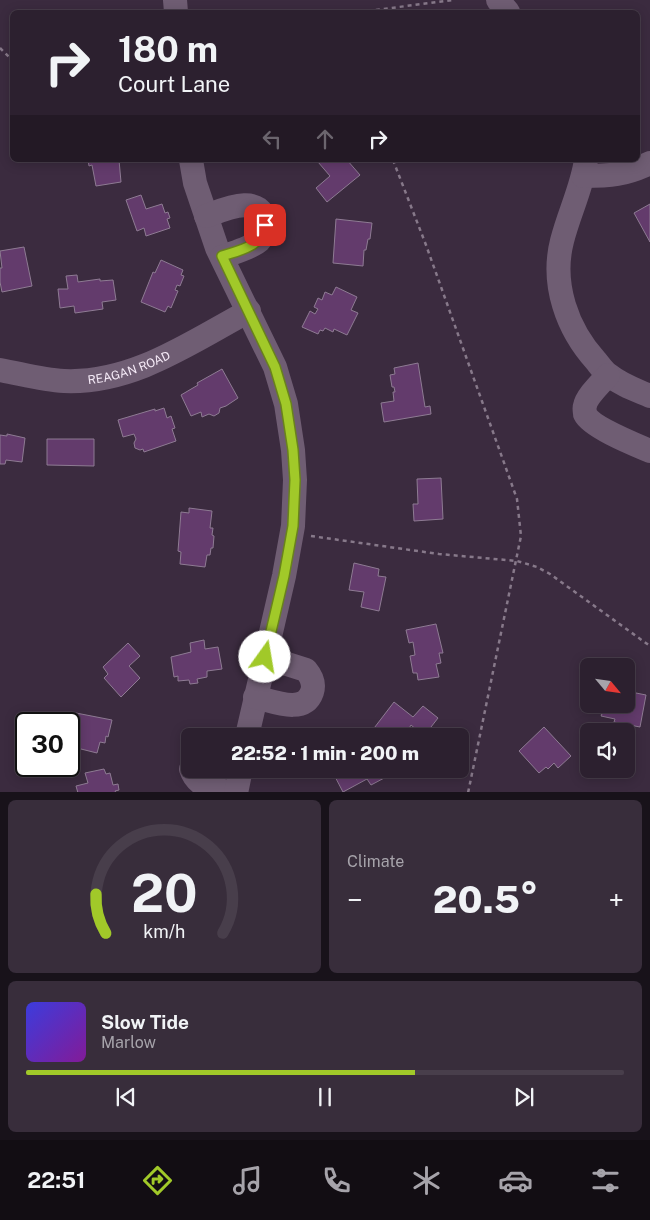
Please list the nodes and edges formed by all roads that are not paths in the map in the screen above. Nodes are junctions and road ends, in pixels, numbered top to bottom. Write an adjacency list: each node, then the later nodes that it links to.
1 (498, 0): 2 (street)
2 (506, 10)
3 (191, 162): 6 (street)
4 (650, 163): 5 (street)
5 (585, 168): 10 (street)
6 (206, 216): 7 (street); 7 (street)
7 (222, 256): 8 (street)
8 (249, 311): 9 (street, REAGAN ROAD); 13 (street)
9 (0, 370)
10 (608, 375): 11 (street); 12 (street)
11 (647, 389)
12 (650, 450)
13 (265, 657): 14 (street); 14 (street)
14 (256, 698): 15 (street)
15 (249, 728)
16 (195, 778): 18 (street)
17 (239, 778): 19 (street)
18 (232, 792)
19 (236, 792)

